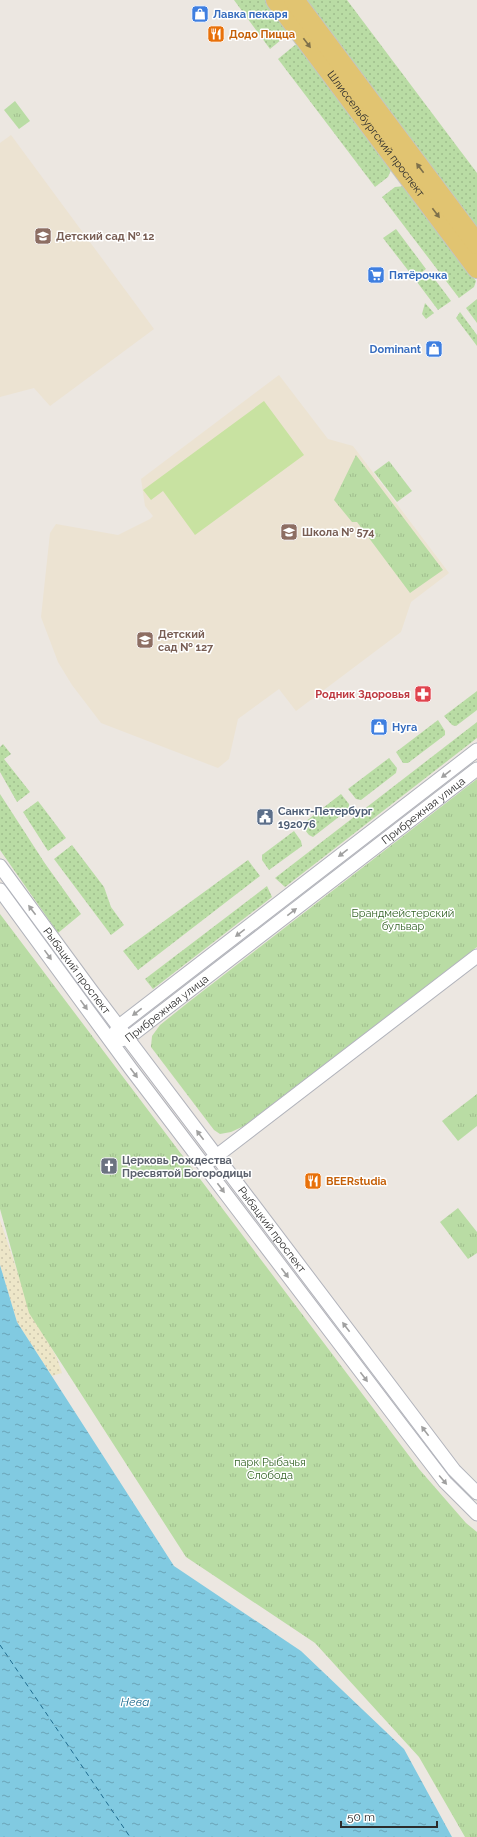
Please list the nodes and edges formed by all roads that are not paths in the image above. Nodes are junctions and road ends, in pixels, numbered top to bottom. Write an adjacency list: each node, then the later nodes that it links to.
1 (276, 0): 4 (main road, Шлиссельбургский проспект, one-way to 4)
2 (294, 0): 3 (main road, Шлиссельбургский проспект, one-way to 2)
3 (477, 244)
4 (477, 268)
5 (477, 750): 10 (street, Прибрежная улица, one-way to 10)
6 (477, 769): 11 (street, Прибрежная улица, one-way to 6)
7 (0, 866): 10 (street, Рыбацкий проспект, one-way to 7)
8 (0, 890): 12 (street, Рыбацкий проспект, one-way to 12)
9 (477, 956): 13 (street)
10 (119, 1026): 11 (street, Рыбацкий проспект); 12 (street, Прибрежная улица)
11 (128, 1038): 12 (street, Прибрежная улица); 13 (street, Рыбацкий проспект, one-way to 11)
12 (111, 1042): 14 (street, Рыбацкий проспект, one-way to 14)
13 (216, 1156): 14 (street); 15 (street, Рыбацкий проспект, one-way to 13)
14 (204, 1166): 16 (street, Рыбацкий проспект, one-way to 16)
15 (477, 1493)
16 (477, 1514)

